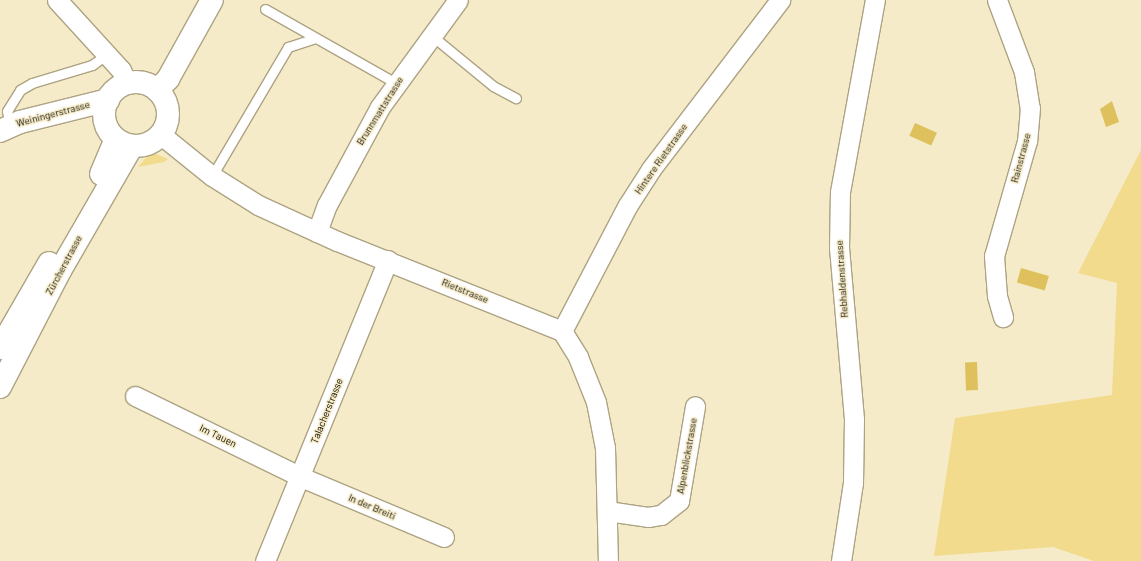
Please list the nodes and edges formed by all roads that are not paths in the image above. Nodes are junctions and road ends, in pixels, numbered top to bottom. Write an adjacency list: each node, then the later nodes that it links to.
1 (57, 0): 10 (street)
2 (212, 0): 13 (main road)
3 (458, 0): 8 (street, Brunnmattstrasse)
4 (780, 0): 23 (street, Hintere Rietstrasse)
5 (875, 0): 33 (street, Rebhaldenstrasse)
6 (997, 0): 22 (street, Rainstrasse)
7 (265, 9): 9 (lane)
8 (431, 36): 12 (street, Brunnmattstrasse); 14 (lane)
9 (316, 38): 12 (lane); 19 (lane)
10 (107, 54): 11 (street); 16 (lane)
11 (127, 83): 13 (main road); 15 (main road)
12 (396, 83): 20 (street, Brunnmattstrasse)
13 (157, 90): 17 (main road)
14 (516, 98)
15 (108, 100): 16 (main road, Weiningerstrasse); 18 (main road)
16 (5, 128)
17 (160, 134): 18 (main road); 19 (street, Rietstrasse)
18 (124, 142): 24 (main road, Zürcherstrasse); 25 (main road, Zürcherstrasse)
19 (212, 176): 20 (street, Rietstrasse)
20 (317, 232): 21 (street, Rietstrasse)
21 (388, 260): 23 (street, Rietstrasse); 28 (street, Talacherstrasse)
22 (1003, 317)
23 (562, 330): 29 (street)
24 (0, 348)
25 (0, 387)
26 (135, 396): 28 (street, Im Tauen)
27 (695, 406): 29 (street, Alpenblickstrasse)
28 (301, 477): 30 (street, In der Breiti); 31 (street, Talacherstrasse)
29 (607, 511): 32 (street)
30 (444, 538)
31 (265, 561)
32 (608, 561)
33 (841, 561)

